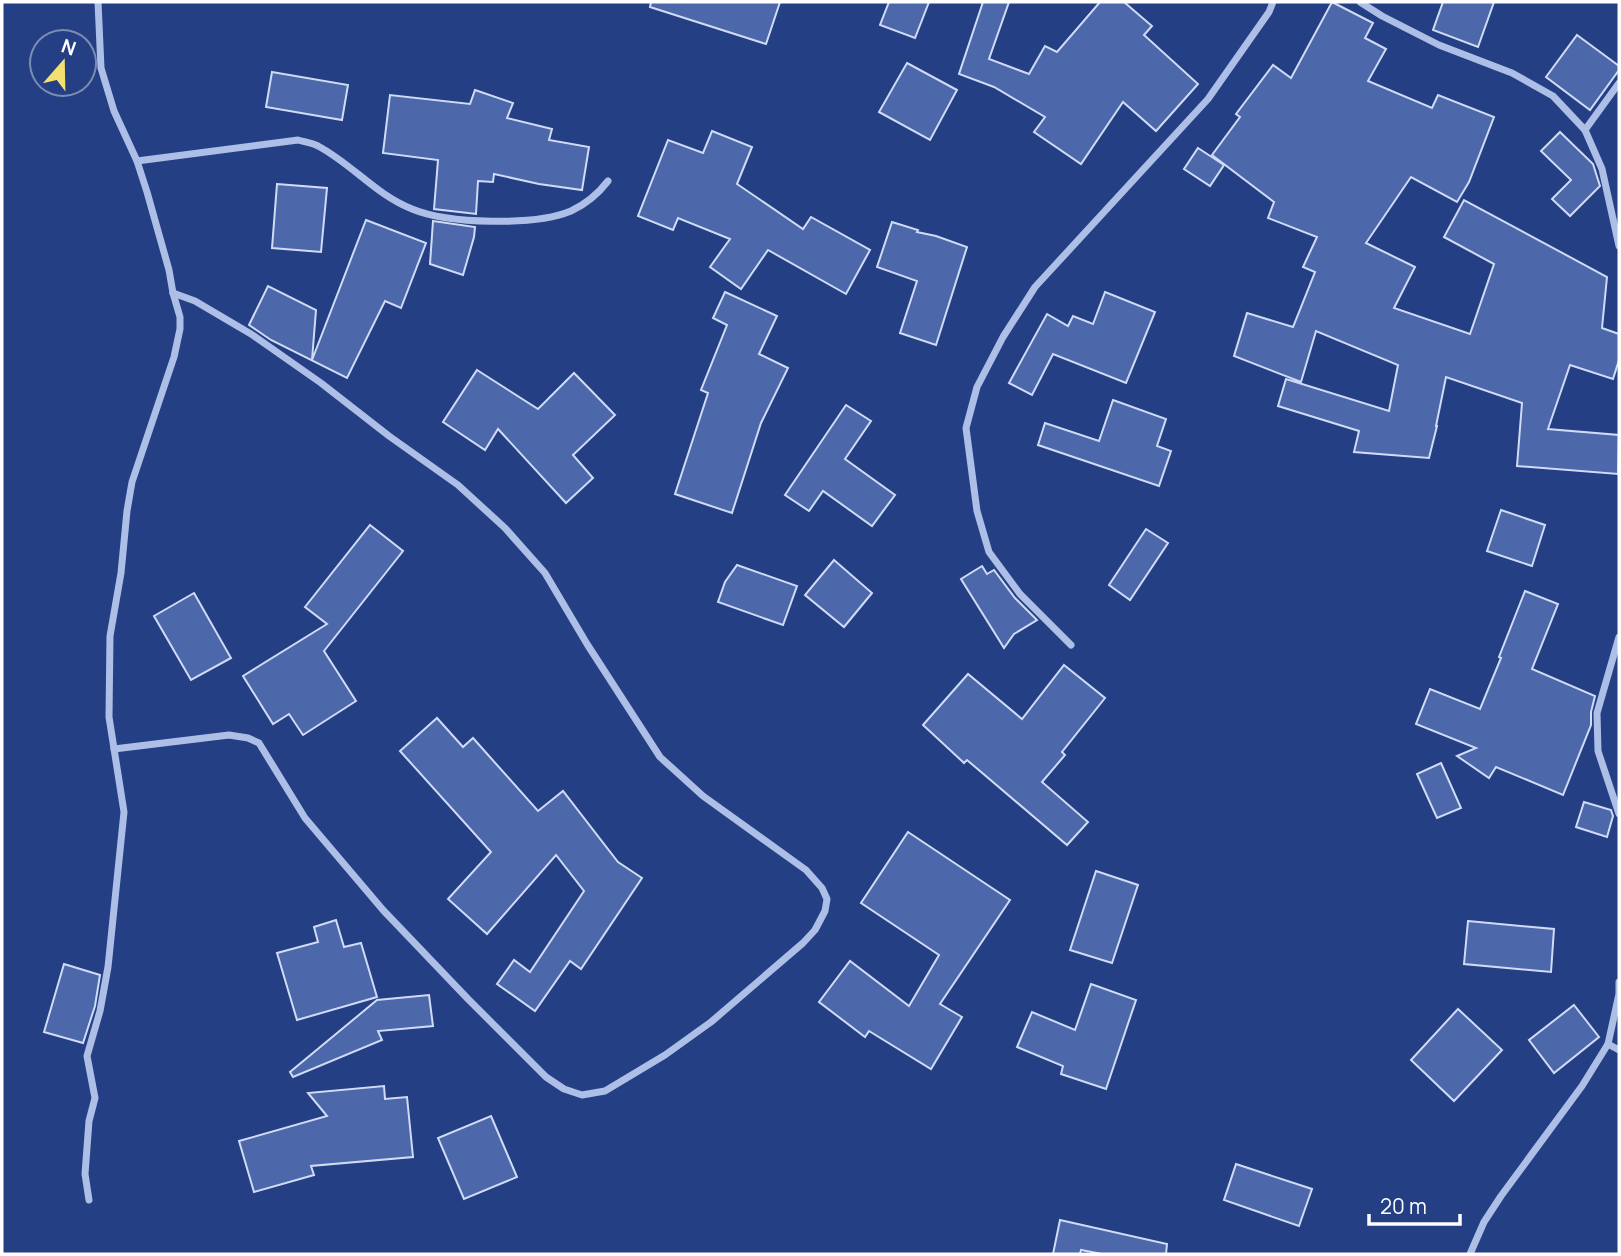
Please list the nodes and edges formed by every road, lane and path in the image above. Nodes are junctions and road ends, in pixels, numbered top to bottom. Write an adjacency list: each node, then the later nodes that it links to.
1 (98, 2): 6 (street)
2 (1273, 2): 11 (street)
3 (1360, 2): 5 (street)
4 (1619, 83): 5 (street)
5 (1585, 130): 8 (street)
6 (137, 161): 7 (street); 9 (street)
7 (608, 181)
8 (1619, 246)
9 (173, 293): 12 (street); 12 (street)
10 (1619, 637): 13 (street)
11 (1071, 645)
12 (114, 749): 17 (street)
13 (1619, 814)
14 (1619, 982): 15 (street)
15 (1608, 1044): 16 (street); 18 (street)
16 (1619, 1051)
17 (89, 1200)
18 (1470, 1254)

